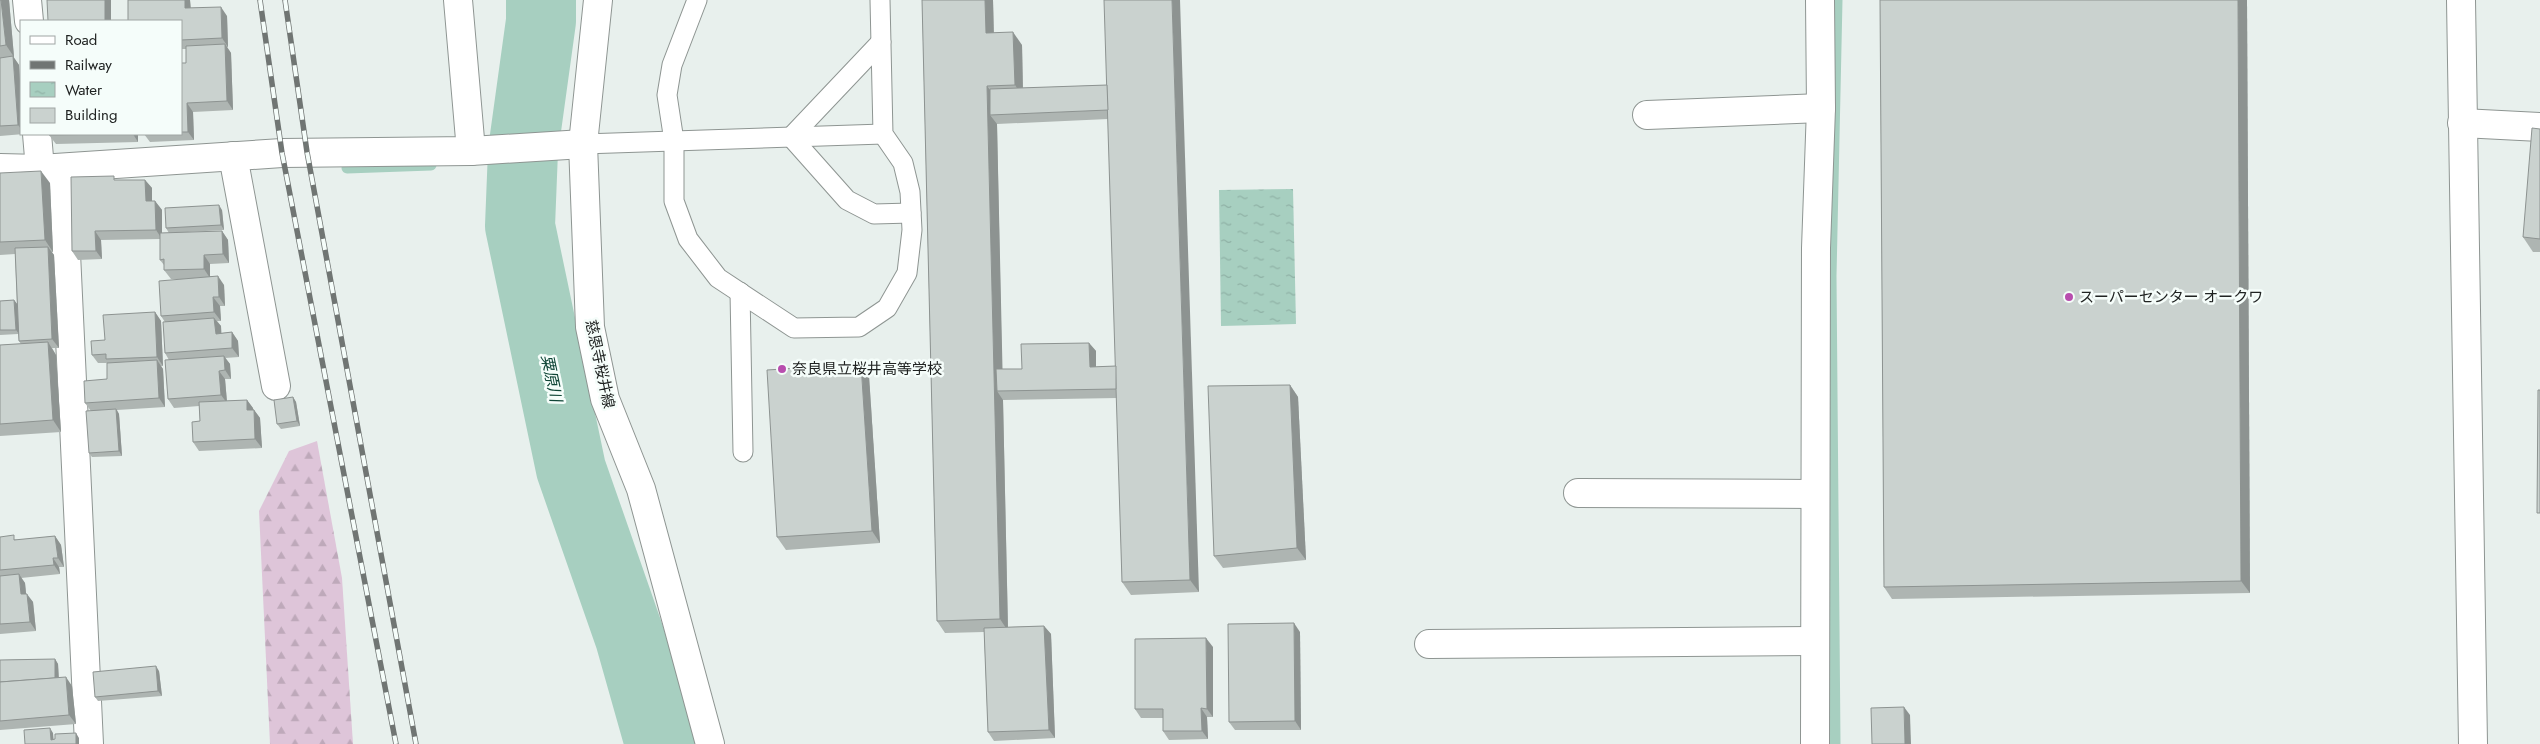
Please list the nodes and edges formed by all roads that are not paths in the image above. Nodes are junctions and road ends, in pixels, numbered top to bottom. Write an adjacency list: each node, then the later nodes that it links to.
1 (27, 0): 8 (street)
2 (458, 0): 19 (street)
3 (598, 0): 18 (street, 慈恩寺桜井線)
4 (697, 0): 17 (lane)
5 (880, 0): 9 (lane)
6 (1820, 0): 10 (street)
7 (2461, 0): 12 (street)
8 (29, 20)
9 (881, 42): 14 (lane); 16 (lane)
10 (1821, 108): 11 (street); 28 (street)
11 (1647, 115)
12 (2462, 123): 13 (street); 34 (street)
13 (2540, 128)
14 (883, 134): 16 (lane); 23 (lane)
15 (37, 135): 22 (street)
16 (791, 137): 17 (lane); 23 (lane)
17 (674, 141): 18 (lane); 24 (lane)
18 (582, 144): 19 (street); 32 (street, 慈恩寺桜井線)
19 (471, 151): 20 (street)
20 (233, 156): 22 (street); 25 (street)
21 (0, 168): 22 (street)
22 (51, 169): 31 (street)
23 (911, 213): 24 (lane)
24 (740, 292): 26 (lane)
25 (276, 386)
26 (743, 452)
27 (1578, 493): 28 (street)
28 (1814, 494): 29 (street)
29 (1813, 641): 30 (street); 33 (street)
30 (1429, 644)
31 (89, 744)
32 (710, 744)
33 (1815, 744)
34 (2472, 744)

